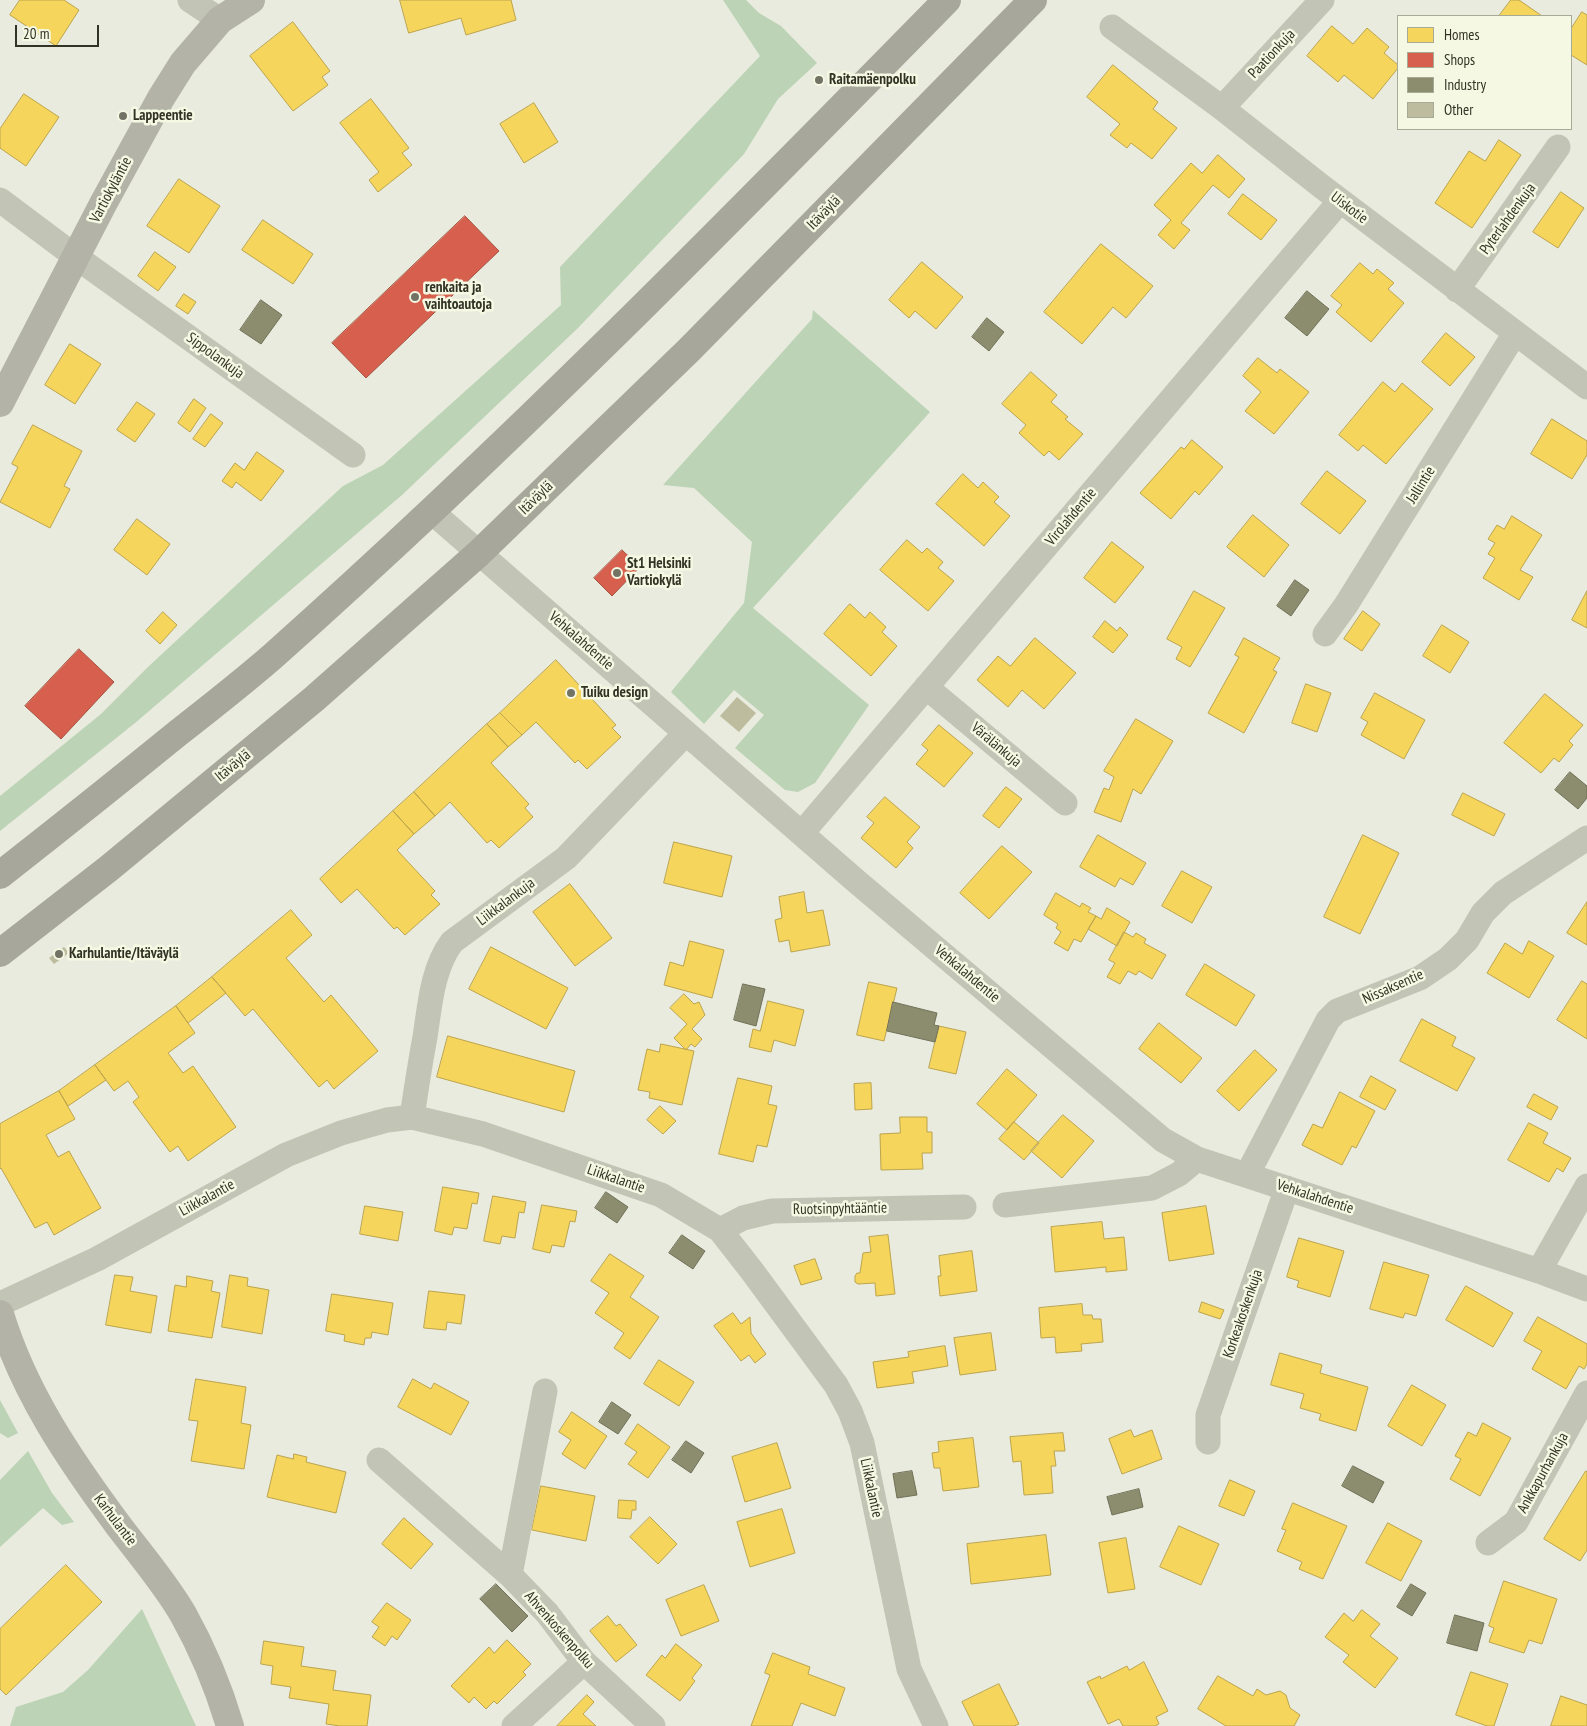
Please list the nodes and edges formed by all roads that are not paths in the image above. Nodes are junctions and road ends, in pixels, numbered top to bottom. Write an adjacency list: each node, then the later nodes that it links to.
1 (190, 0): 6 (street)
2 (251, 0): 6 (street, Vartiokyläntie)
3 (947, 0): 18 (main road)
4 (1033, 0): 19 (main road, Itäväylä)
5 (1322, 0): 8 (street, Paationkuja)
6 (220, 20): 12 (street, Vartiokyläntie)
7 (1112, 27): 8 (street, Uiskotie)
8 (1222, 108): 11 (street, Uiskotie)
9 (1558, 147): 13 (street, Pyterlahdenkuja)
10 (0, 200): 12 (street)
11 (1340, 201): 13 (street, Uiskotie); 21 (street, Virolahdentie)
12 (76, 257): 16 (street, Vartiokyläntie); 17 (street, Sippolankuja)
13 (1457, 290): 14 (street, Uiskotie)
14 (1515, 333): 15 (street, Uiskotie); 20 (street, Jallintie)
15 (1587, 387)
16 (0, 403)
17 (353, 455)
18 (432, 512): 19 (street, Vehkalahdentie); 26 (main road)
19 (478, 554): 22 (street, Vehkalahdentie); 27 (main road, Itäväylä)
20 (1325, 634)
21 (926, 687): 23 (street, Värälänkuja); 24 (street, Virolahdentie)
22 (686, 733): 24 (street, Vehkalahdentie); 28 (street, Liikkalankuja)
23 (1065, 802)
24 (802, 833): 29 (street, Vehkalahdentie)
25 (1587, 838): 30 (street, Nissaksentie)
26 (0, 875)
27 (0, 953)
28 (412, 1117): 35 (street, Liikkalantie); 38 (street, Liikkalantie)
29 (1196, 1159): 30 (street, Vehkalahdentie); 33 (street)
30 (1247, 1175): 32 (street, Vehkalahdentie)
31 (1587, 1186): 36 (street)
32 (1287, 1188): 36 (street, Vehkalahdentie); 42 (street, Korkeakoskenkuja)
33 (1004, 1205)
34 (964, 1207): 35 (street, Ruotsinpyhtääntie)
35 (720, 1230): 50 (street, Liikkalantie)
36 (1539, 1271): 37 (street, Vehkalahdentie)
37 (1587, 1290)
38 (0, 1304)
39 (0, 1314): 47 (street, Karhulantie)
40 (545, 1391): 45 (street)
41 (1587, 1393): 44 (street, Ankkapurhankuja)
42 (1208, 1442)
43 (379, 1460): 45 (street, Ahvenkoskenpolku)
44 (1488, 1543)
45 (510, 1575): 46 (street, Ahvenkoskenpolku)
46 (584, 1662): 48 (street); 49 (street, Ahvenkoskenpolku)
47 (230, 1726)
48 (514, 1726)
49 (653, 1726)
50 (936, 1726)

